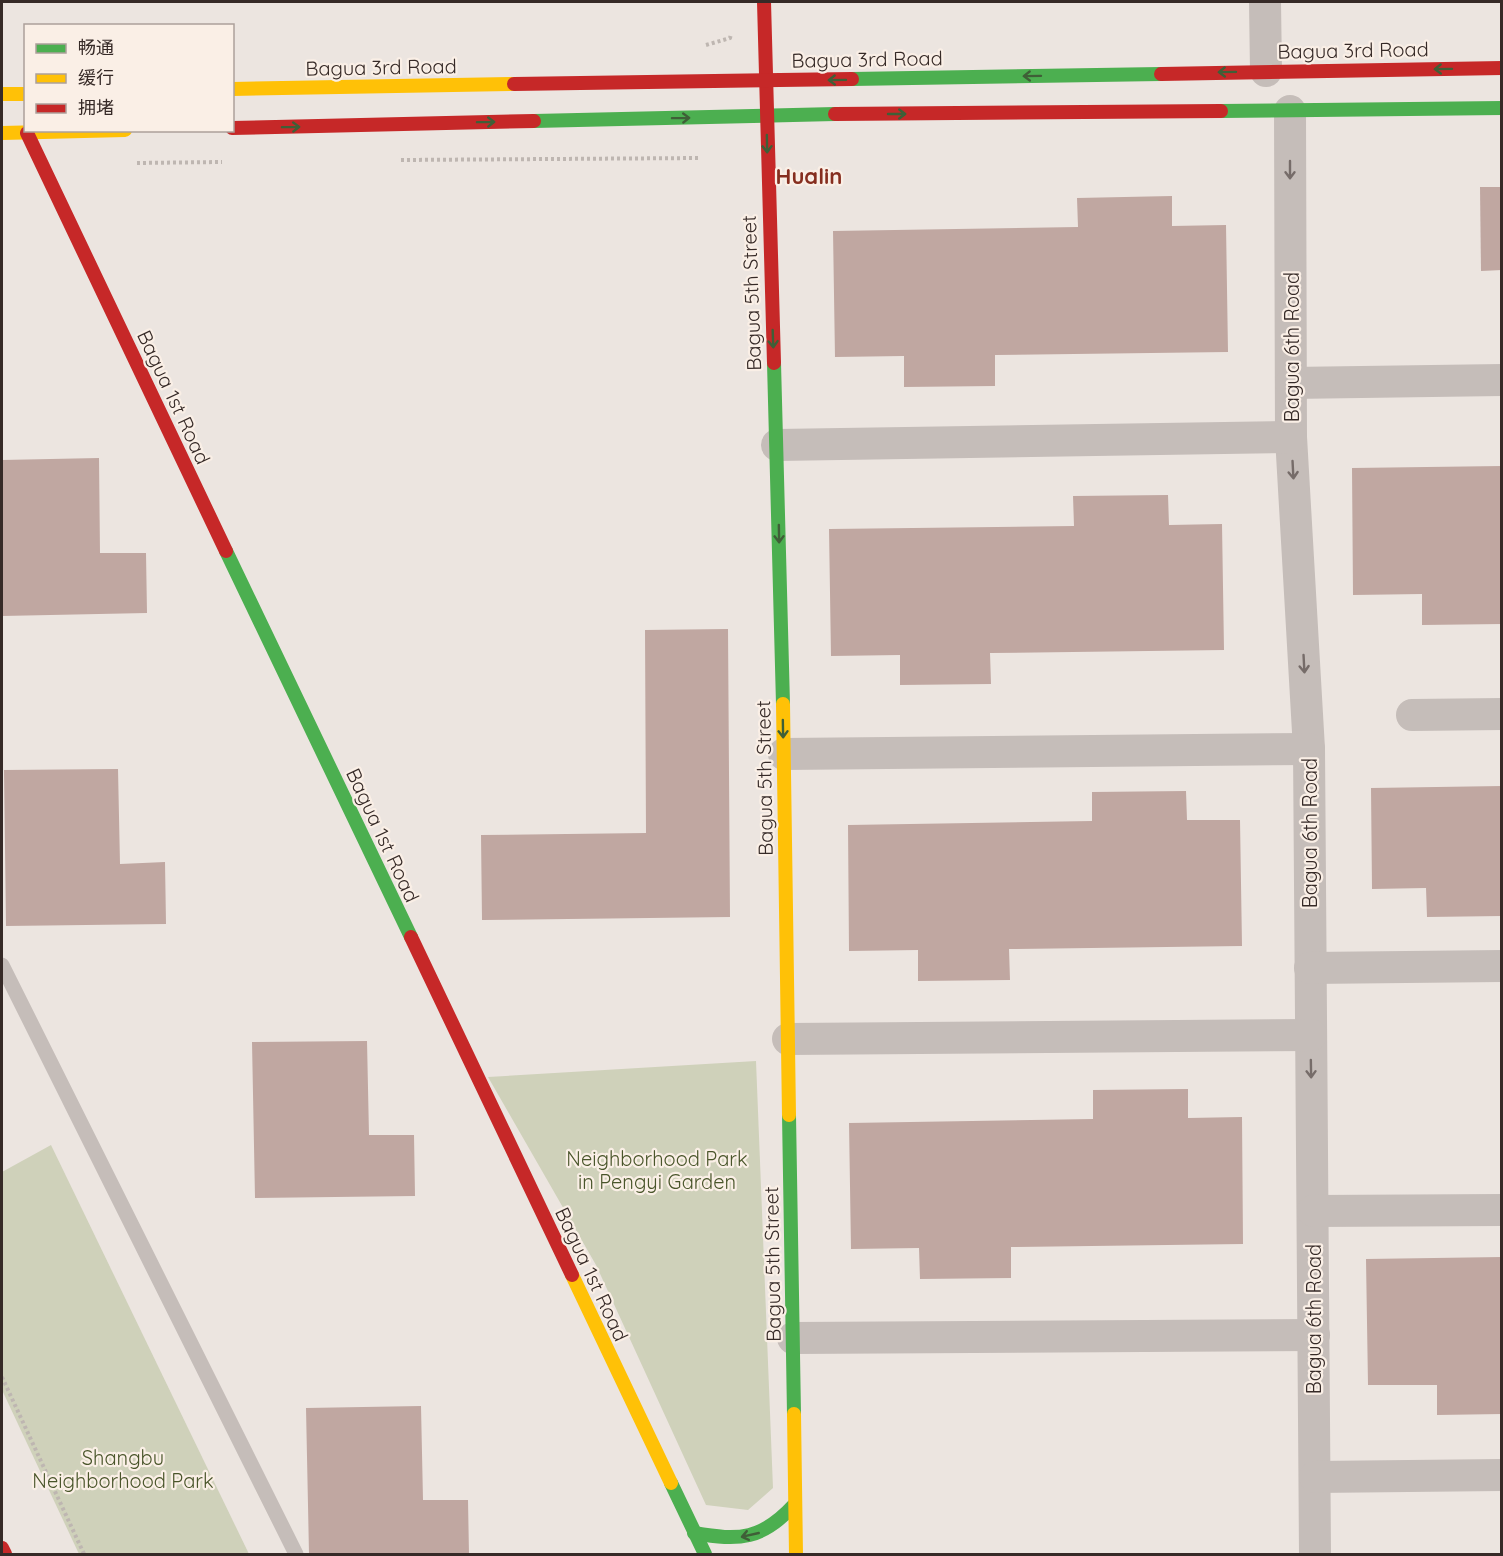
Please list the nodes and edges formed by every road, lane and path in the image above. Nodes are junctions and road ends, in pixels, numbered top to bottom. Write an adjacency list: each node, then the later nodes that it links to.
1 (764, 2): 5 (street, Bagua 5th Street)
2 (1265, 2): 4 (street)
3 (1502, 68): 4 (street, Bagua 3rd Road, one-way to 4)
4 (1266, 71): 5 (street, Bagua 3rd Road, one-way to 5)
5 (766, 80): 6 (street, Bagua 3rd Road); 11 (street, Bagua 5th Street)
6 (234, 89)
7 (2, 94): 8 (street)
8 (24, 94)
9 (1502, 108): 10 (street)
10 (1290, 111): 11 (street, one-way to 10); 17 (street, Bagua 6th Road, one-way to 17)
11 (766, 115): 12 (street, one-way to 11); 19 (street, Bagua 5th Street, one-way to 19)
12 (234, 128)
13 (60, 132): 15 (street)
14 (2, 133): 15 (street)
15 (27, 133): 37 (street, Bagua 1st Road)
16 (1502, 380): 17 (street)
17 (1291, 383): 18 (street, Bagua 6th Road)
18 (1291, 437): 19 (street); 22 (street, Bagua 6th Road, one-way to 22)
19 (777, 445): 23 (street, Bagua 5th Street, one-way to 23)
20 (1502, 714): 21 (street)
21 (1412, 715)
22 (1309, 749): 23 (street); 26 (street, Bagua 6th Road)
23 (783, 753): 28 (street, Bagua 5th Street)
24 (2, 966): 41 (lane)
25 (1502, 966): 26 (street)
26 (1310, 968): 27 (street, Bagua 6th Road)
27 (1311, 1035): 28 (street); 30 (street, Bagua 6th Road, one-way to 30)
28 (788, 1039): 32 (street, Bagua 5th Street)
29 (1502, 1210): 30 (street)
30 (1312, 1211): 31 (street, Bagua 6th Road)
31 (1314, 1335): 32 (street); 35 (street, Bagua 6th Road)
32 (793, 1338): 36 (street, Bagua 5th Street)
33 (2, 1377): 40 (path)
34 (1502, 1474): 35 (street)
35 (1315, 1477): 44 (street, Bagua 6th Road)
36 (795, 1504): 37 (street, one-way to 37); 43 (street, Bagua 5th Street)
37 (694, 1533): 42 (street, Bagua 1st Road)
38 (2, 1548): 39 (street)
39 (4, 1554)
40 (84, 1554)
41 (296, 1554)
42 (705, 1554)
43 (796, 1554)
44 (1315, 1554)

